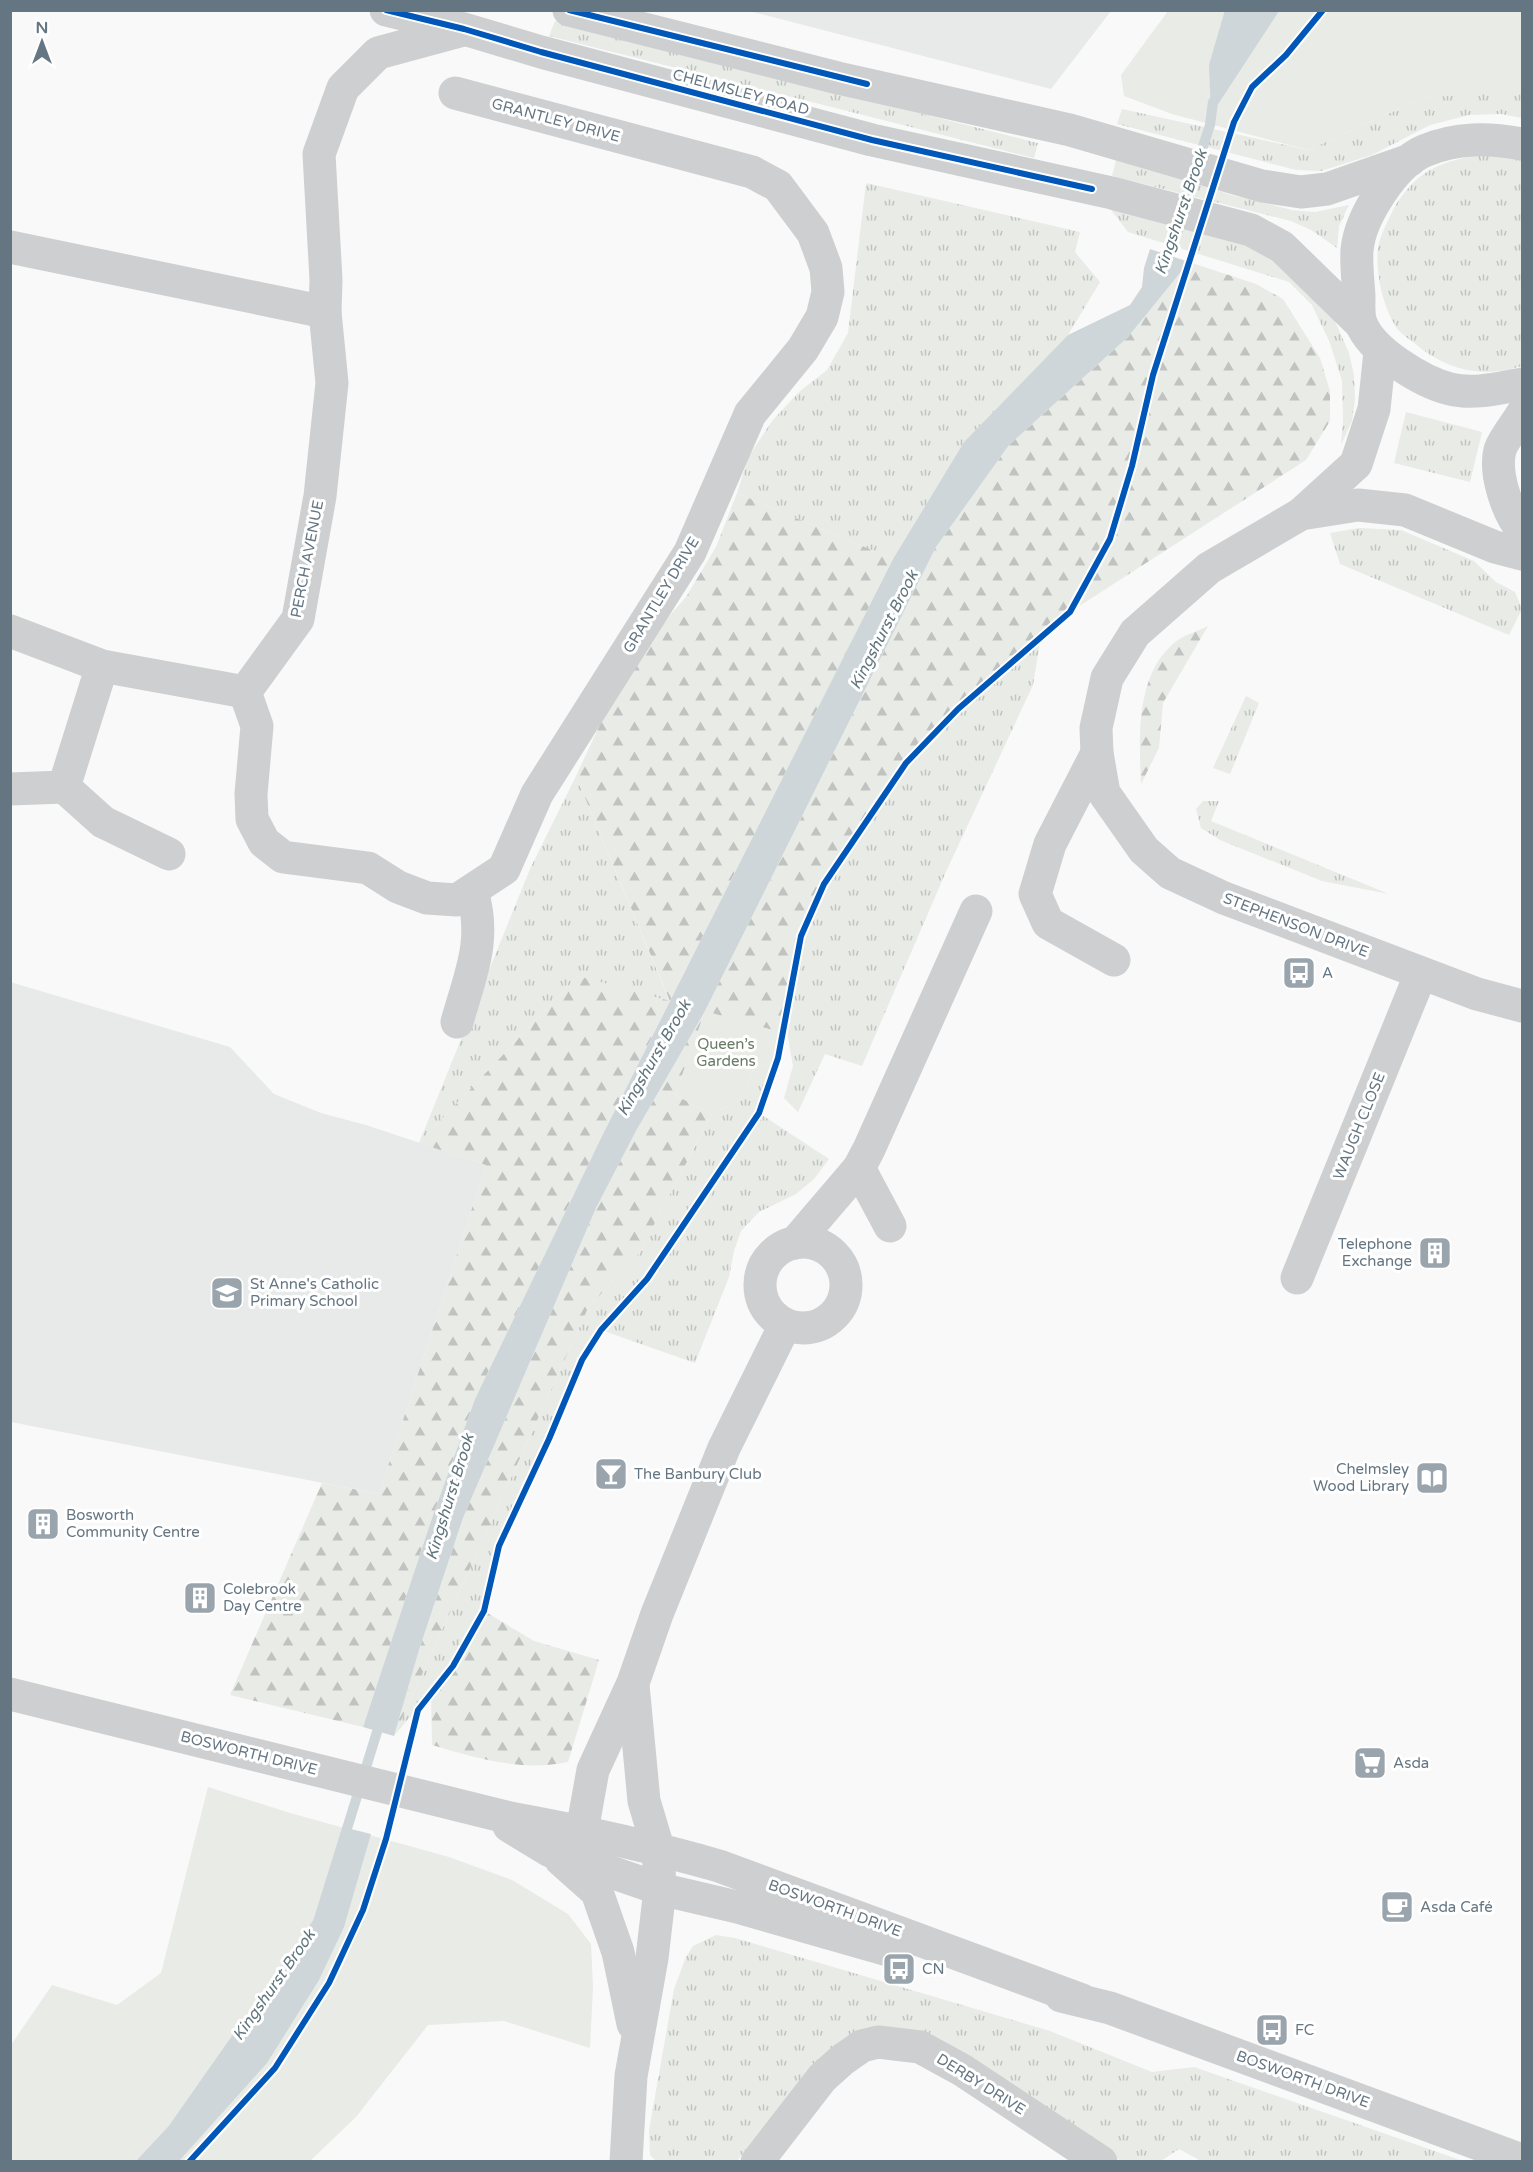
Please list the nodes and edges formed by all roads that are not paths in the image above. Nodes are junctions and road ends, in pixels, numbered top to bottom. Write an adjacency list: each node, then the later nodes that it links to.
1 (386, 10): 3 (street, CHELMSLEY ROAD)
2 (569, 10): 6 (street)
3 (464, 29): 8 (street, PERCH AVENUE); 9 (street, CHELMSLEY ROAD)
4 (455, 93): 23 (street, GRANTLEY DRIVE)
5 (1522, 144): 6 (street)
6 (1410, 160): 9 (street)
7 (10, 247): 8 (street)
8 (325, 312): 18 (street, PERCH AVENUE)
9 (1360, 323): 10 (street, CHELMSLEY ROAD)
10 (1380, 351): 11 (street); 13 (street)
11 (1522, 384)
12 (1522, 414): 14 (street)
13 (1301, 514): 15 (street); 19 (street)
14 (1522, 530)
15 (1522, 554)
16 (10, 631): 17 (street)
17 (102, 666): 18 (street); 20 (street)
18 (245, 692): 23 (street, GRANTLEY DRIVE)
19 (1097, 753): 25 (street); 26 (street, STEPHENSON DRIVE)
20 (64, 787): 21 (street); 22 (street)
21 (10, 789)
22 (169, 854)
23 (472, 891): 28 (street)
24 (976, 911): 29 (street)
25 (1114, 960)
26 (1421, 973): 27 (street, STEPHENSON DRIVE); 32 (street, WAUGH CLOSE)
27 (1522, 1006)
28 (457, 1022)
29 (859, 1168): 30 (street); 31 (street)
30 (890, 1226)
31 (795, 1243): 33 (street); 33 (street)
32 (1297, 1278)
33 (785, 1325): 34 (street)
34 (633, 1683): 37 (street); 38 (street)
35 (10, 1694): 36 (street, BOSWORTH DRIVE)
36 (486, 1812): 37 (street, BOSWORTH DRIVE); 39 (street, BOSWORTH DRIVE)
37 (582, 1831): 38 (street, BOSWORTH DRIVE); 40 (street)
38 (658, 1848): 41 (street); 42 (street, BOSWORTH DRIVE)
39 (550, 1851): 40 (street, BOSWORTH DRIVE); 43 (street)
40 (612, 1872): 41 (street, BOSWORTH DRIVE)
41 (660, 1889): 42 (street, BOSWORTH DRIVE); 43 (street)
42 (1083, 2000): 44 (street, BOSWORTH DRIVE)
43 (636, 2040): 45 (street)
44 (1522, 2160)
45 (626, 2162)
46 (757, 2162): 47 (street, DERBY DRIVE)
47 (1101, 2162)

